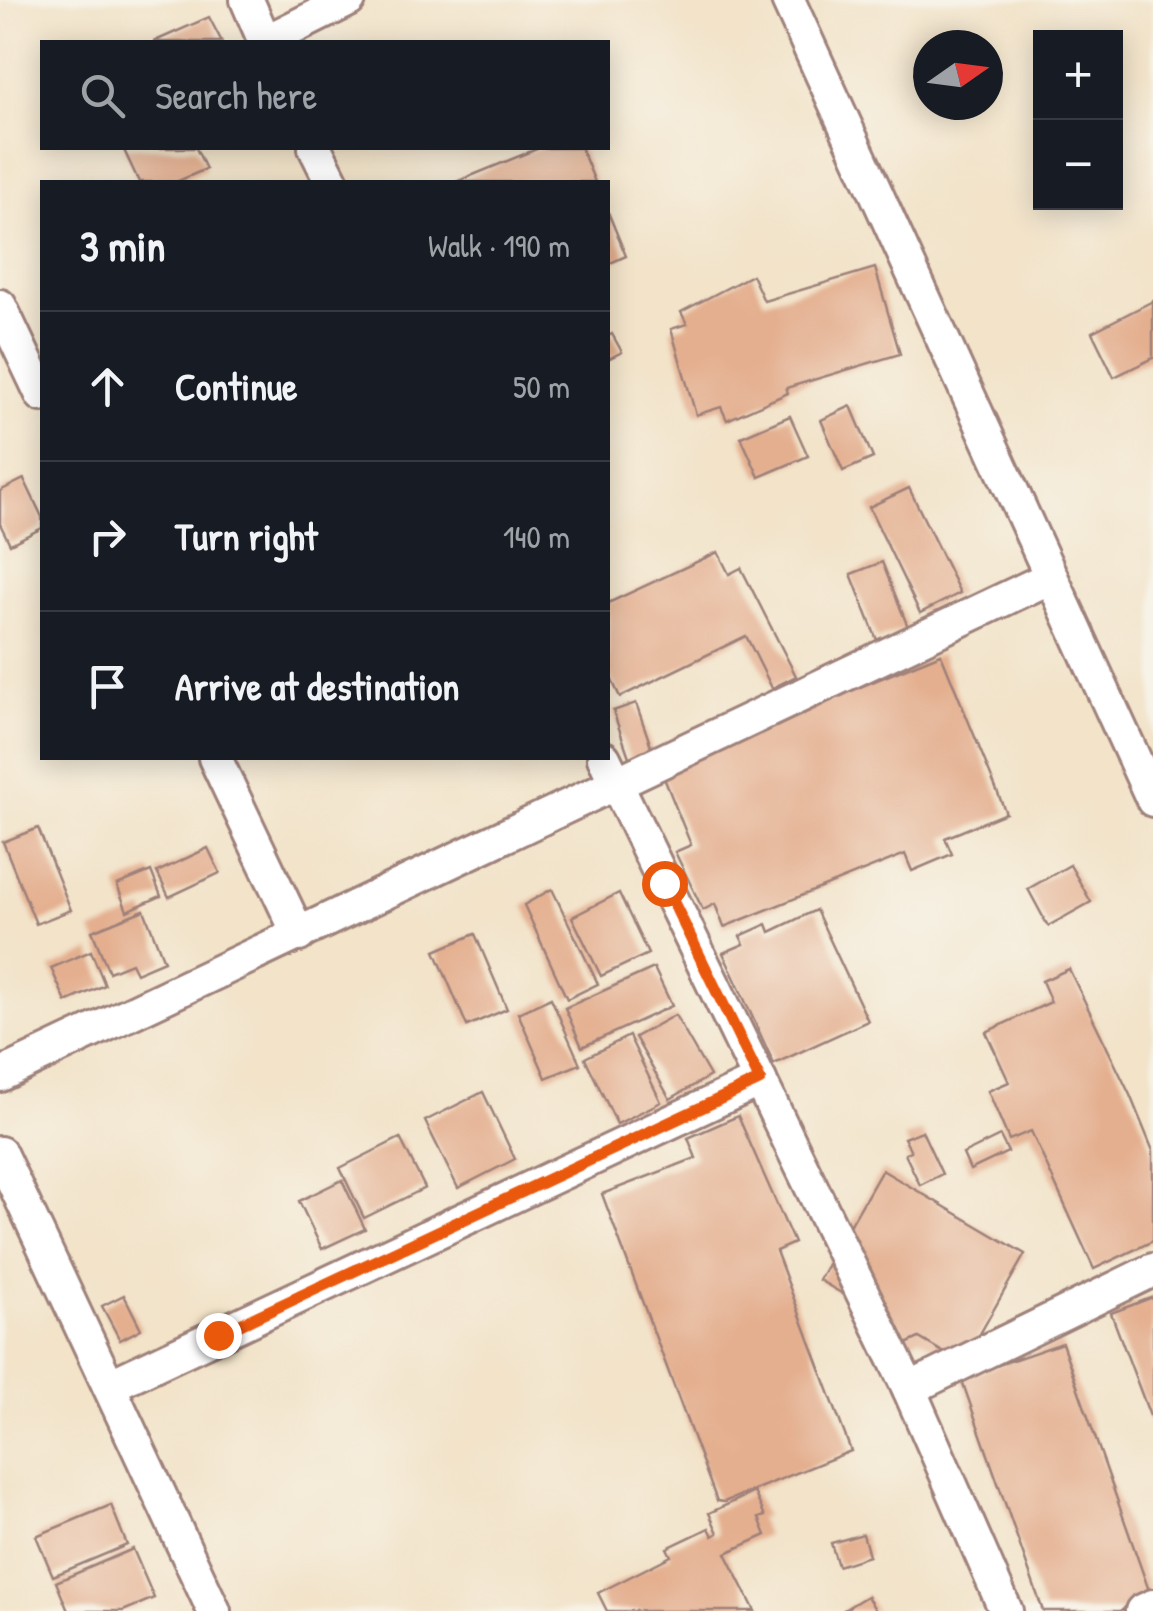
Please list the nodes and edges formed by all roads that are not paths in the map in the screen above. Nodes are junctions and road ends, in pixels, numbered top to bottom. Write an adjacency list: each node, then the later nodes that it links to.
1 (247, 0): 4 (street)
2 (349, 0): 5 (street)
3 (788, 0): 10 (street)
4 (264, 40)
5 (269, 40)
6 (316, 150): 7 (street)
7 (331, 180)
8 (0, 306): 9 (street)
9 (40, 391)
10 (1051, 577): 12 (street); 13 (street)
11 (215, 760): 14 (street)
12 (610, 771): 14 (street); 16 (street)
13 (1153, 800)
14 (298, 934): 15 (street)
15 (0, 1076)
16 (760, 1080): 19 (street); 20 (street)
17 (0, 1153): 19 (street)
18 (1153, 1270): 20 (street)
19 (109, 1386): 22 (street)
20 (910, 1389): 23 (street)
21 (1153, 1606): 24 (street)
22 (214, 1611)
23 (1006, 1611)
24 (1142, 1611)

